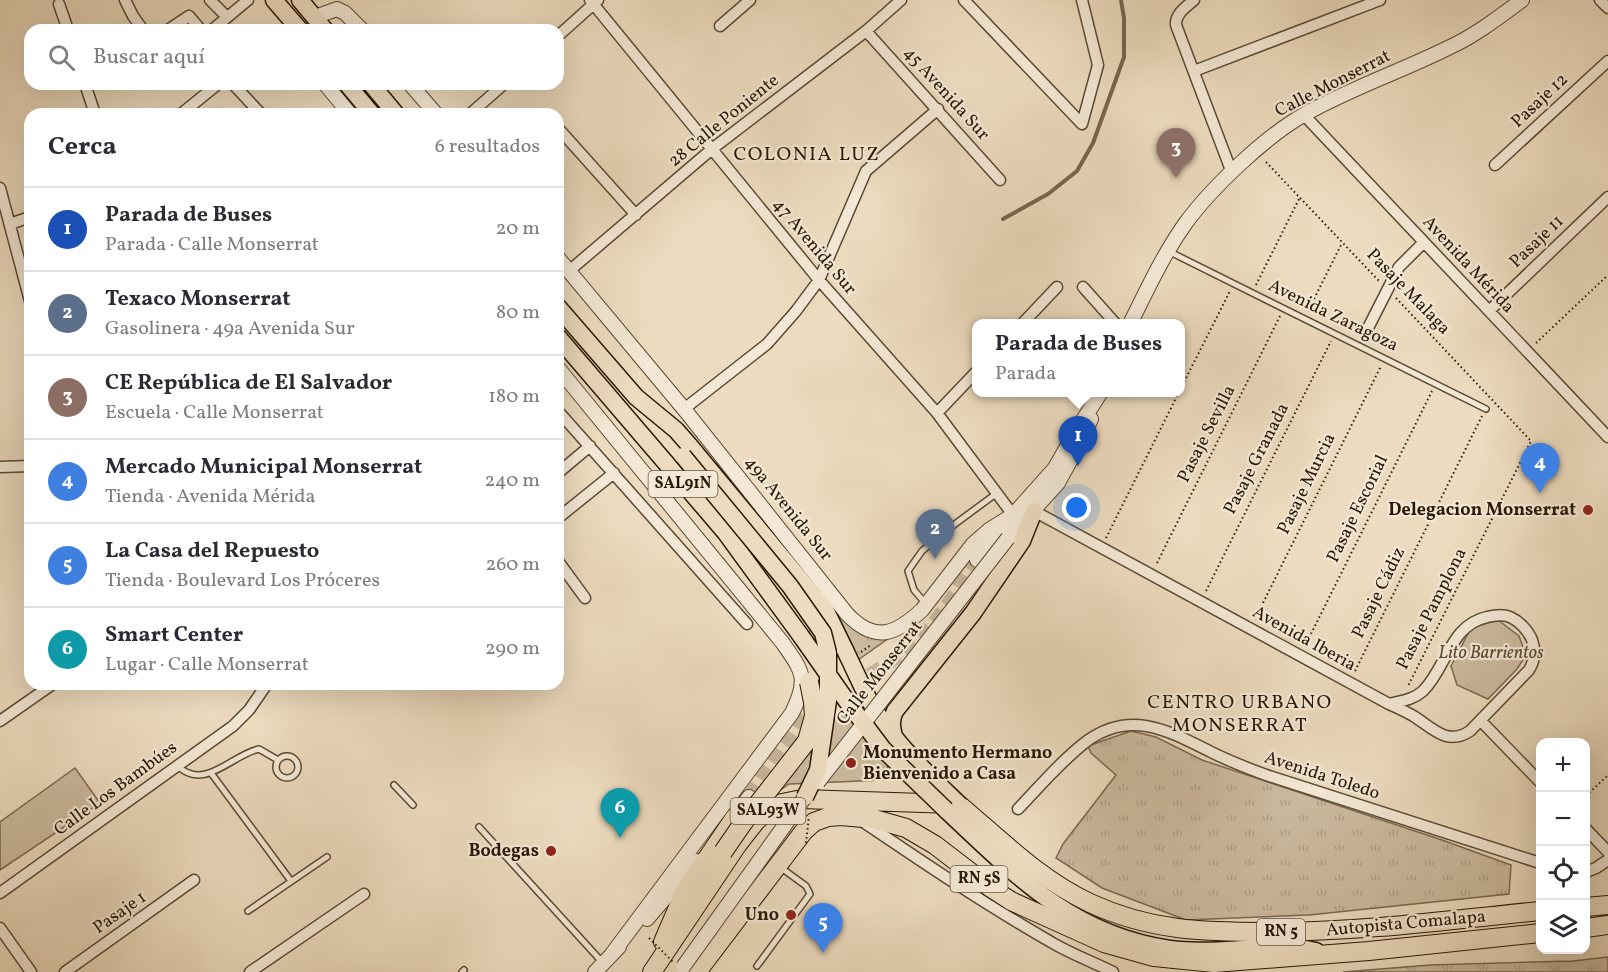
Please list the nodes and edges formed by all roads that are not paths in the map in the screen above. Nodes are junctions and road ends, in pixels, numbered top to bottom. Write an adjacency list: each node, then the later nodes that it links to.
1 (125, 0): 20 (street)
2 (210, 0): 18 (street)
3 (248, 0): 18 (street)
4 (274, 0): 24 (main road)
5 (300, 0): 25 (main road)
6 (750, 0): 27 (street)
7 (901, 0): 29 (street, 28 Calle Poniente)
8 (964, 0): 9 (street)
9 (1082, 0)
10 (1194, 0): 31 (street)
11 (1380, 0): 31 (street)
12 (1522, 0): 49 (street, Calle Monserrat)
13 (1600, 0): 17 (street)
14 (594, 2): 28 (street); 51 (street, 47 Avenida Sur)
15 (59, 4): 19 (street)
16 (336, 5): 25 (street); 26 (street)
17 (1608, 8)
18 (227, 17): 23 (street)
19 (66, 24)
20 (138, 24)
21 (177, 24): 22 (street)
22 (196, 24)
23 (219, 24)
24 (291, 24)
25 (320, 24)
26 (356, 24)
27 (720, 26)
28 (564, 30)
29 (866, 31): 48 (street, 45 Avenida Sur); 51 (street, 28 Calle Poniente)
30 (1608, 61): 52 (street, Pasaje 12)
31 (1194, 71): 53 (street)
32 (87, 90): 40 (street)
33 (211, 90): 41 (street)
34 (239, 90): 42 (street)
35 (330, 90): 43 (street)
36 (352, 90): 44 (main road)
37 (376, 90): 45 (main road)
38 (415, 90): 46 (street)
39 (497, 90): 47 (street)
40 (93, 108)
41 (188, 108)
42 (256, 108)
43 (345, 108)
44 (367, 108)
45 (391, 108)
46 (431, 108)
47 (477, 108)
48 (938, 109): 54 (street, 45 Avenida Sur); 65 (street)
49 (1304, 115): 53 (street, Calle Monserrat); 60 (street, Avenida Mérida)
50 (564, 135): 57 (street)
51 (712, 149): 57 (street, 28 Calle Poniente); 65 (street, 47 Avenida Sur)
52 (1495, 165)
53 (1232, 173): 61 (street, Calle Monserrat)
54 (1000, 180)
55 (0, 188): 59 (street)
56 (1608, 197): 68 (street, Pasaje 11)
57 (636, 215): 63 (street, 28 Calle Poniente)
58 (24, 219): 59 (street)
59 (10, 224): 64 (street)
60 (1424, 242): 68 (street, Avenida Mérida); 73 (street)
61 (1168, 251): 72 (street, Calle Monserrat); 81 (lane, Avenida Zaragoza)
62 (564, 265): 63 (street, 49a Avenida Sur)
63 (569, 271): 80 (street, 49a Avenida Sur)
64 (24, 278)
65 (819, 280): 80 (street); 82 (street, 47 Avenida Sur)
66 (1057, 287): 70 (street)
67 (1083, 287): 71 (street)
68 (1489, 311): 84 (street, Avenida Mérida)
69 (564, 314): 77 (main road, 49a Avenida Sur / SAL91N)
70 (1027, 319)
71 (1112, 319)
72 (1133, 319)
73 (1366, 332)
74 (564, 344): 99 (main road, SAL91N)
75 (564, 375): 101 (street)
76 (972, 376): 82 (street)
77 (636, 397): 100 (main road, 49a Avenida Sur / SAL91N); 114 (main road, bridge)
78 (1099, 397): 93 (street, Calle Monserrat)
79 (1100, 397): 91 (street, Calle Monserrat)
80 (684, 409): 97 (street, 49a Avenida Sur)
81 (1486, 409)
82 (937, 413): 90 (street, 47 Avenida Sur)
83 (564, 418): 85 (street)
84 (1608, 437)
85 (590, 446): 88 (street); 89 (street)
86 (24, 466): 87 (street)
87 (0, 467)
88 (564, 468)
89 (614, 473): 92 (street); 98 (street)
90 (997, 493): 93 (street, 47 Avenida Sur); 97 (lane)
91 (1034, 511): 104 (street, Avenida Iberia); 107 (main road); 114 (street, Calle Monserrat, bridge)
92 (564, 513)
93 (1013, 515): 94 (street, Calle Monserrat); 97 (street)
94 (977, 560)
95 (564, 569): 96 (street)
96 (585, 598)
97 (926, 604)
98 (747, 624)
99 (801, 636): 116 (main road, RN 5, bridge)
100 (851, 653): 107 (main road, 49a Avenida Sur / RN 5, bridge)
101 (805, 676): 137 (highway, bridge); 142 (street)
102 (44, 690): 106 (street)
103 (263, 690): 109 (street, Calle Los Bambúes)
104 (1389, 704): 105 (street, Avenida Iberia); 105 (street, Avenida Iberia)
105 (1481, 720): 111 (street)
106 (0, 721)
107 (895, 740): 116 (main road, 49a Avenida Sur / RN 5)
108 (278, 760): 108 (lane); 110 (lane)
109 (178, 766): 110 (lane); 130 (street, Calle Los Bambúes)
110 (212, 773): 129 (lane)
111 (1536, 778)
112 (394, 785): 115 (lane)
113 (749, 797): 118 (street)
114 (805, 798): 144 (street, Calle Monserrat, bridge)
115 (413, 805)
116 (954, 809): 134 (highway, Autopista Comalapa / RN 5); 137 (highway, SAL93W); 141 (main road, RN 5)
117 (1018, 809): 125 (street, Avenida Toledo)
118 (735, 816): 142 (street); 148 (highway)
119 (856, 817): 126 (highway, RN 5S); 141 (highway, RN 5S); 149 (street)
120 (479, 827): 142 (lane)
121 (1590, 833): 122 (street)
122 (1608, 852)
123 (327, 857): 129 (lane)
124 (1608, 860): 127 (street)
125 (1536, 862)
126 (778, 866): 143 (lane); 144 (highway, RN 5S)
127 (1590, 870)
128 (194, 880): 146 (street, Pasaje 1)
129 (291, 881): 135 (lane)
130 (0, 893)
131 (364, 894): 147 (street)
132 (1608, 905): 133 (highway)
133 (1590, 907)
134 (1536, 911)
135 (248, 912)
136 (1608, 925): 138 (highway)
137 (683, 926): 148 (highway, SAL93W)
138 (1590, 927)
139 (0, 928): 145 (street)
140 (1536, 933): 141 (highway, Autopista Comalapa / RN 5)
141 (1334, 953)
142 (604, 963)
143 (757, 966)
144 (691, 969)
145 (31, 972)
146 (65, 972)
147 (250, 972)
148 (651, 972)
149 (1113, 972)

